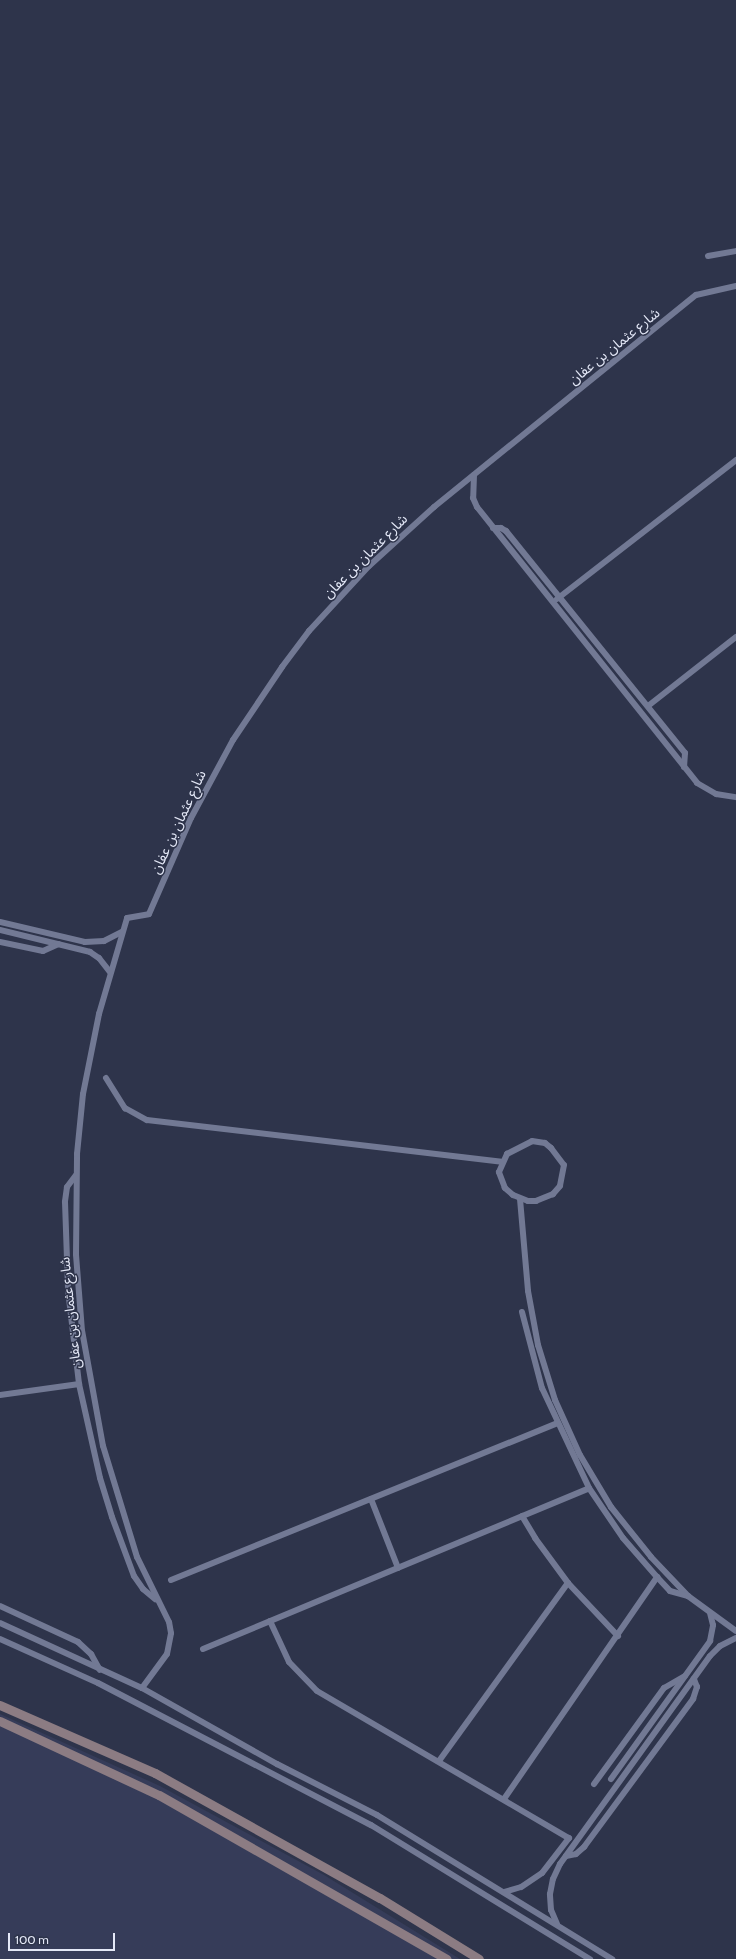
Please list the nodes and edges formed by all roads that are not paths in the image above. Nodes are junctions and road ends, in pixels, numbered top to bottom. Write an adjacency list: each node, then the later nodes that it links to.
1 (736, 251): 2 (street)
2 (708, 256)
3 (736, 286): 5 (street, شارع عثمان بن عفان)
4 (736, 460): 7 (street)
5 (474, 475): 6 (street); 15 (street, شارع عثمان بن عفان)
6 (493, 528): 7 (street); 8 (street)
7 (560, 597): 8 (street); 10 (street)
8 (553, 602): 11 (street)
9 (736, 637): 10 (street)
10 (648, 706): 11 (street)
11 (684, 767): 12 (street)
12 (736, 797)
13 (0, 922): 15 (street)
14 (0, 930): 17 (street)
15 (122, 932): 18 (street, شارع عثمان بن عفان)
16 (0, 942): 17 (street)
17 (58, 944): 18 (street)
18 (110, 972): 21 (street, شارع عثمان بن عفان)
19 (106, 1078): 20 (street)
20 (502, 1162): 22 (street); 22 (street)
21 (76, 1175): 24 (street); 35 (street, شارع عثمان بن عفان)
22 (520, 1199): 34 (street)
23 (522, 1312): 26 (street)
24 (79, 1384): 25 (street); 35 (street)
25 (0, 1395)
26 (557, 1424): 27 (street); 28 (street)
27 (589, 1488): 29 (street); 31 (street)
28 (370, 1499): 30 (street); 32 (street)
29 (522, 1516): 30 (street); 33 (street)
30 (398, 1568): 38 (street)
31 (657, 1577): 34 (street); 41 (street)
32 (171, 1580)
33 (568, 1583): 41 (street); 51 (street)
34 (688, 1596): 37 (street)
35 (156, 1599): 48 (street, شارع عثمان بن عفان)
36 (0, 1606): 45 (street)
37 (710, 1614): 40 (street); 46 (street)
38 (270, 1621): 44 (street); 51 (street)
39 (0, 1623): 45 (street)
40 (736, 1631)
41 (618, 1636): 54 (street)
42 (736, 1638): 47 (street)
43 (0, 1639): 60 (street)
44 (203, 1649)
45 (100, 1670): 48 (street)
46 (685, 1676): 52 (street); 53 (street)
47 (694, 1679): 55 (street); 55 (street)
48 (142, 1688): 56 (street)
49 (0, 1705): 59 (street)
50 (0, 1721): 58 (street)
51 (439, 1761): 54 (street)
52 (611, 1779)
53 (594, 1784)
54 (504, 1799): 56 (street)
55 (566, 1856): 57 (street)
56 (505, 1892): 57 (street)
57 (557, 1924): 61 (street)
58 (446, 1959)
59 (479, 1959)
60 (590, 1959)
61 (612, 1959)

